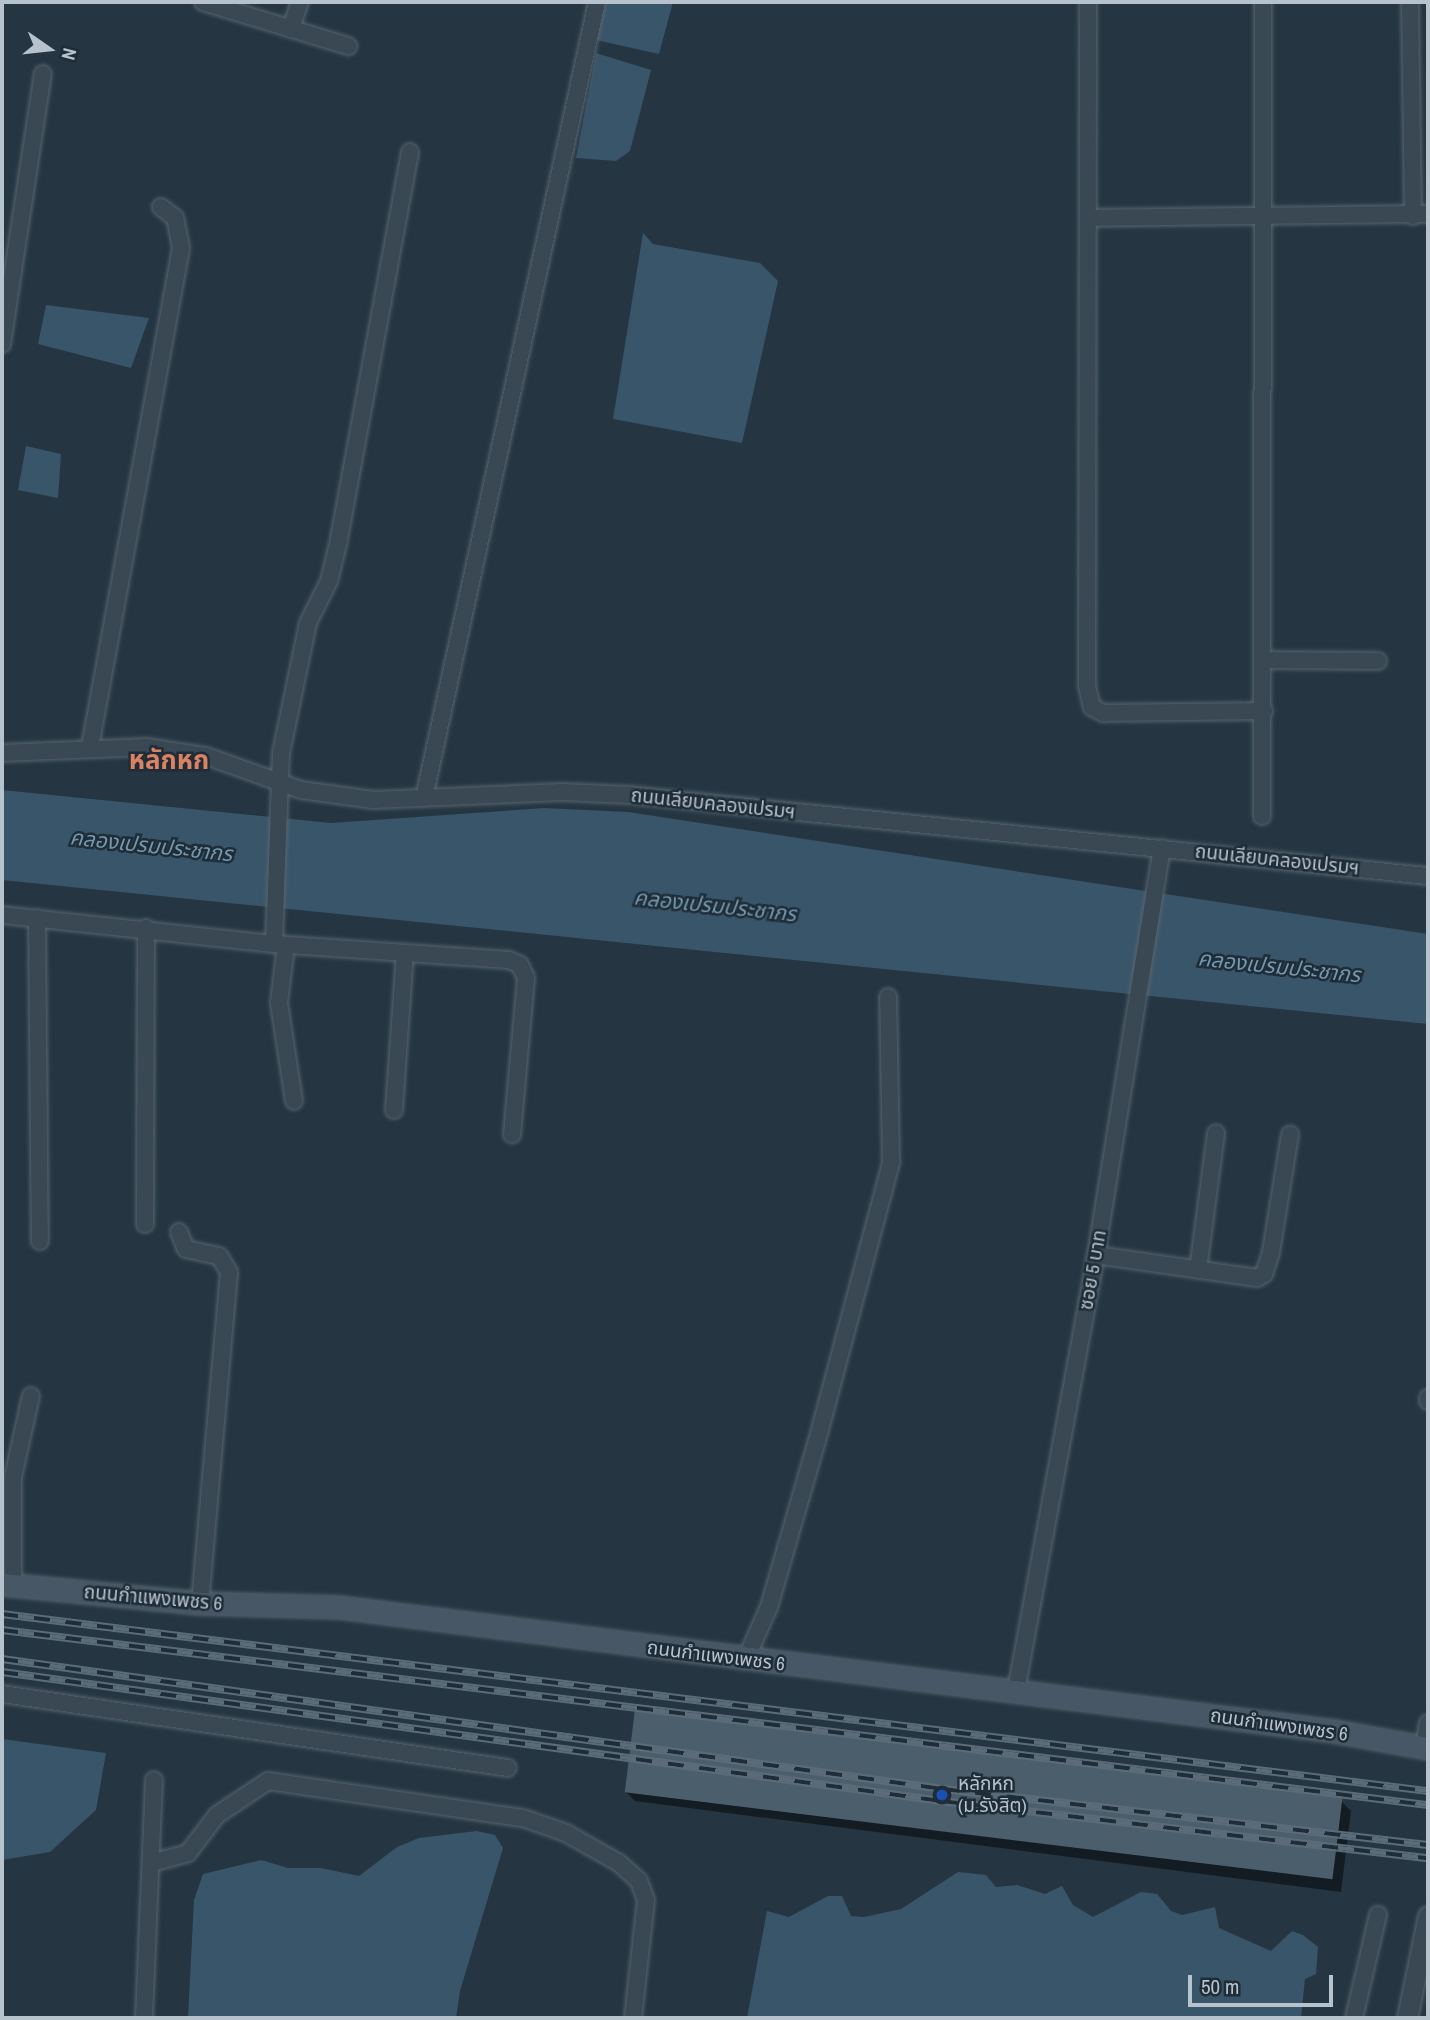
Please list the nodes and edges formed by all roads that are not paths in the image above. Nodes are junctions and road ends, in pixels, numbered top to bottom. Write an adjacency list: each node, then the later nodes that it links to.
1 (203, 2): 7 (street)
2 (300, 2): 7 (street)
3 (597, 2): 22 (street)
4 (1088, 2): 13 (street)
5 (1263, 2): 14 (street)
6 (1410, 2): 12 (street)
7 (291, 29): 8 (street)
8 (348, 46)
9 (43, 74): 15 (street)
10 (410, 152): 21 (street)
11 (161, 207): 19 (street)
12 (1420, 215): 14 (street)
13 (1090, 218): 14 (street); 18 (street)
14 (1264, 218): 16 (street)
15 (2, 344)
16 (1263, 660): 17 (street); 18 (street)
17 (1378, 661)
18 (1264, 711): 23 (street)
19 (90, 747): 20 (street, ถนนเลียบคลองเปรมฯ); 21 (street, ถนนเลียบคลองเปรมฯ)
20 (2, 753)
21 (278, 785): 22 (street, ถนนเลียบคลองเปรมฯ); 29 (street)
22 (424, 798): 24 (street, ถนนเลียบคลองเปรมฯ)
23 (1262, 816)
24 (1163, 848): 25 (street, ถนนเลียบคลองเปรมฯ); 40 (street, ซอย 5 บาท)
25 (1428, 876)
26 (2, 915): 27 (street)
27 (37, 918): 28 (street); 39 (street)
28 (146, 928): 29 (street); 37 (street)
29 (278, 940): 30 (street); 32 (street)
30 (405, 954): 33 (street); 35 (street)
31 (888, 998): 45 (street)
32 (294, 1101)
33 (394, 1110)
34 (1216, 1133): 41 (street)
35 (512, 1134)
36 (1290, 1135): 41 (street)
37 (145, 1224)
38 (178, 1232): 44 (street)
39 (40, 1241)
40 (1096, 1255): 41 (street); 46 (street, ซอย 5 บาท)
41 (1198, 1270)
42 (31, 1396): 43 (street)
43 (8, 1585): 44 (main road, ถนนกำแพงเพชร 6)
44 (200, 1603): 45 (main road, ถนนกำแพงเพชร 6)
45 (745, 1661): 46 (main road, ถนนกำแพงเพชร 6)
46 (1016, 1691): 49 (main road, ถนนกำแพงเพชร 6)
47 (2, 1694): 50 (street)
48 (1428, 1723): 49 (street)
49 (1426, 1748)
50 (508, 1768)
51 (155, 1780): 52 (street)
52 (151, 1863): 55 (street); 56 (street)
53 (1378, 1915): 57 (street)
54 (1428, 1916): 58 (street, bridge)
55 (144, 2018)
56 (633, 2018)
57 (1354, 2018)
58 (1407, 2018)

